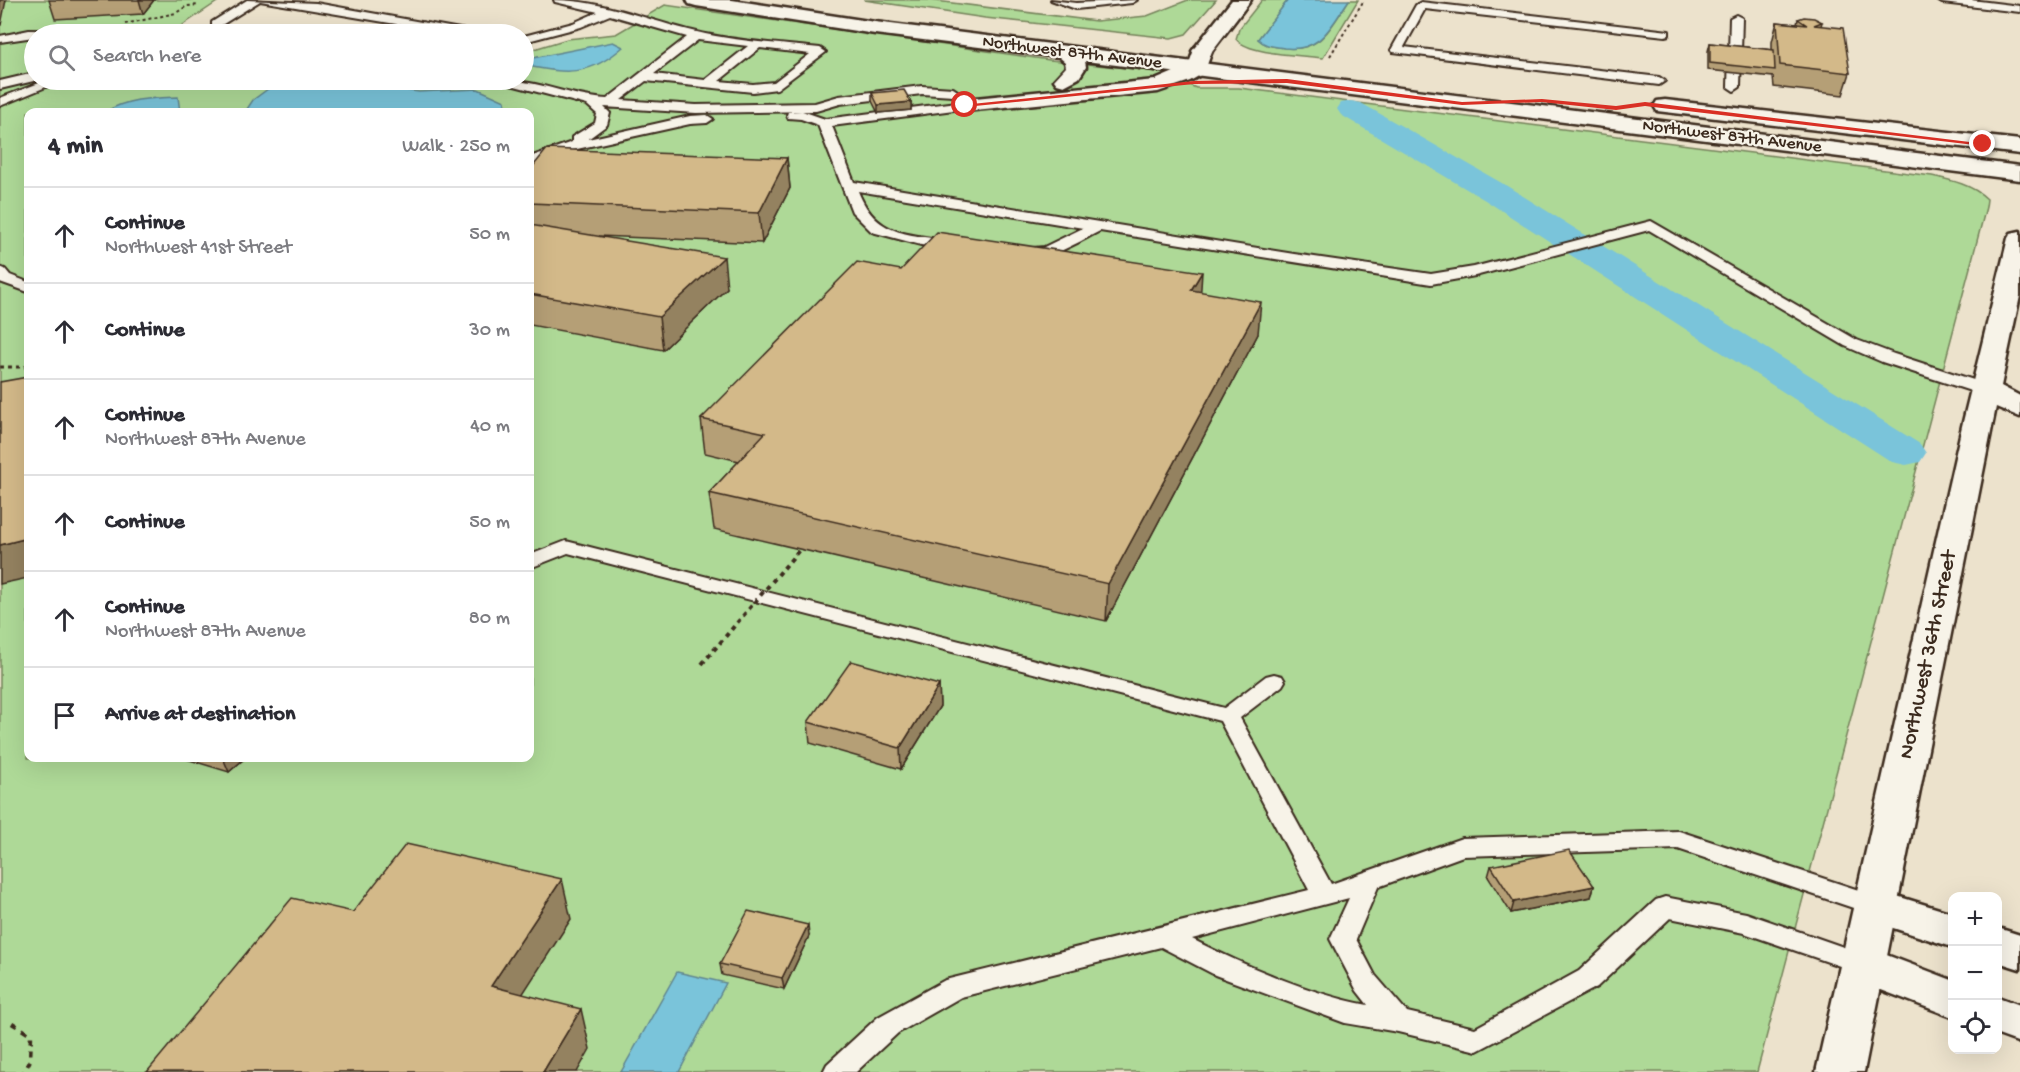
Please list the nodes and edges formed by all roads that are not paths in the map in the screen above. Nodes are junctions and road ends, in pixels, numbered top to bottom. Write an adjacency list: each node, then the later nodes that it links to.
1 (255, 0): 14 (lane)
2 (264, 0): 15 (lane)
3 (559, 0): 12 (lane)
4 (696, 0): 22 (main road, Northwest 87th Avenue)
5 (802, 0): 23 (main road, Northwest 87th Avenue)
6 (1056, 0): 7 (lane)
7 (1132, 0)
8 (1242, 0): 24 (main road)
9 (1941, 0): 11 (lane)
10 (1423, 3): 16 (lane); 30 (lane)
11 (2020, 9)
12 (608, 12): 18 (lane); 19 (lane)
13 (1736, 18): 35 (lane)
14 (216, 24)
15 (416, 24)
16 (1665, 33)
17 (24, 34): 20 (lane)
18 (534, 36)
19 (696, 36): 21 (lane); 26 (lane)
20 (0, 39)
21 (758, 44): 31 (lane); 31 (lane)
22 (1065, 52): 23 (main road, Northwest 87th Avenue); 28 (main road)
23 (1161, 52): 24 (main road, Northwest 87th Avenue); 28 (main road)
24 (1200, 60): 25 (main road, Northwest 87th Avenue); 29 (main road, Northwest 87th Avenue); 33 (main road)
25 (1388, 73)
26 (644, 77): 31 (lane); 40 (lane)
27 (24, 79): 32 (lane)
28 (1064, 80): 37 (main road)
29 (1287, 81): 33 (main road); 41 (main road, Northwest 87th Avenue)
30 (1659, 81)
31 (707, 84)
32 (0, 85)
33 (1158, 86): 37 (main road)
34 (534, 87): 39 (lane)
35 (1734, 87)
36 (31, 90): 38 (lane)
37 (959, 98): 40 (lane); 42 (lane)
38 (0, 102)
39 (591, 102): 40 (lane); 44 (lane)
40 (610, 104)
41 (1462, 104): 43 (main road, Northwest 87th Avenue); 46 (main road, Northwest 87th Avenue)
42 (824, 123): 44 (lane); 47 (lane)
43 (2020, 147)
44 (564, 148): 45 (lane)
45 (534, 160)
46 (2020, 173)
47 (849, 185): 48 (lane); 50 (lane)
48 (1099, 226): 51 (lane); 56 (lane)
49 (2020, 238): 54 (main road, Northwest 36th Street)
50 (972, 249)
51 (1014, 252)
52 (0, 272): 53 (lane)
53 (24, 285)
54 (1999, 333): 55 (main road); 56 (main road, Northwest 36th Street)
55 (2020, 362)
56 (1986, 390): 57 (main road); 63 (main road, Northwest 36th Street)
57 (2020, 408)
58 (534, 560): 60 (lane)
59 (1274, 681): 60 (lane)
60 (1228, 716): 62 (lane)
61 (1368, 882): 62 (lane); 63 (lane); 71 (lane)
62 (1325, 896): 65 (lane)
63 (1874, 905): 64 (main road); 68 (main road, Northwest 36th Street)
64 (1948, 928)
65 (1164, 936): 71 (lane); 73 (lane)
66 (2001, 946): 67 (main road)
67 (2020, 952)
68 (1863, 964): 69 (main road); 71 (lane); 74 (main road, Northwest 36th Street)
69 (1948, 997)
70 (2002, 1017): 72 (main road)
71 (1398, 1021)
72 (2020, 1024)
73 (837, 1072)
74 (1840, 1072)

